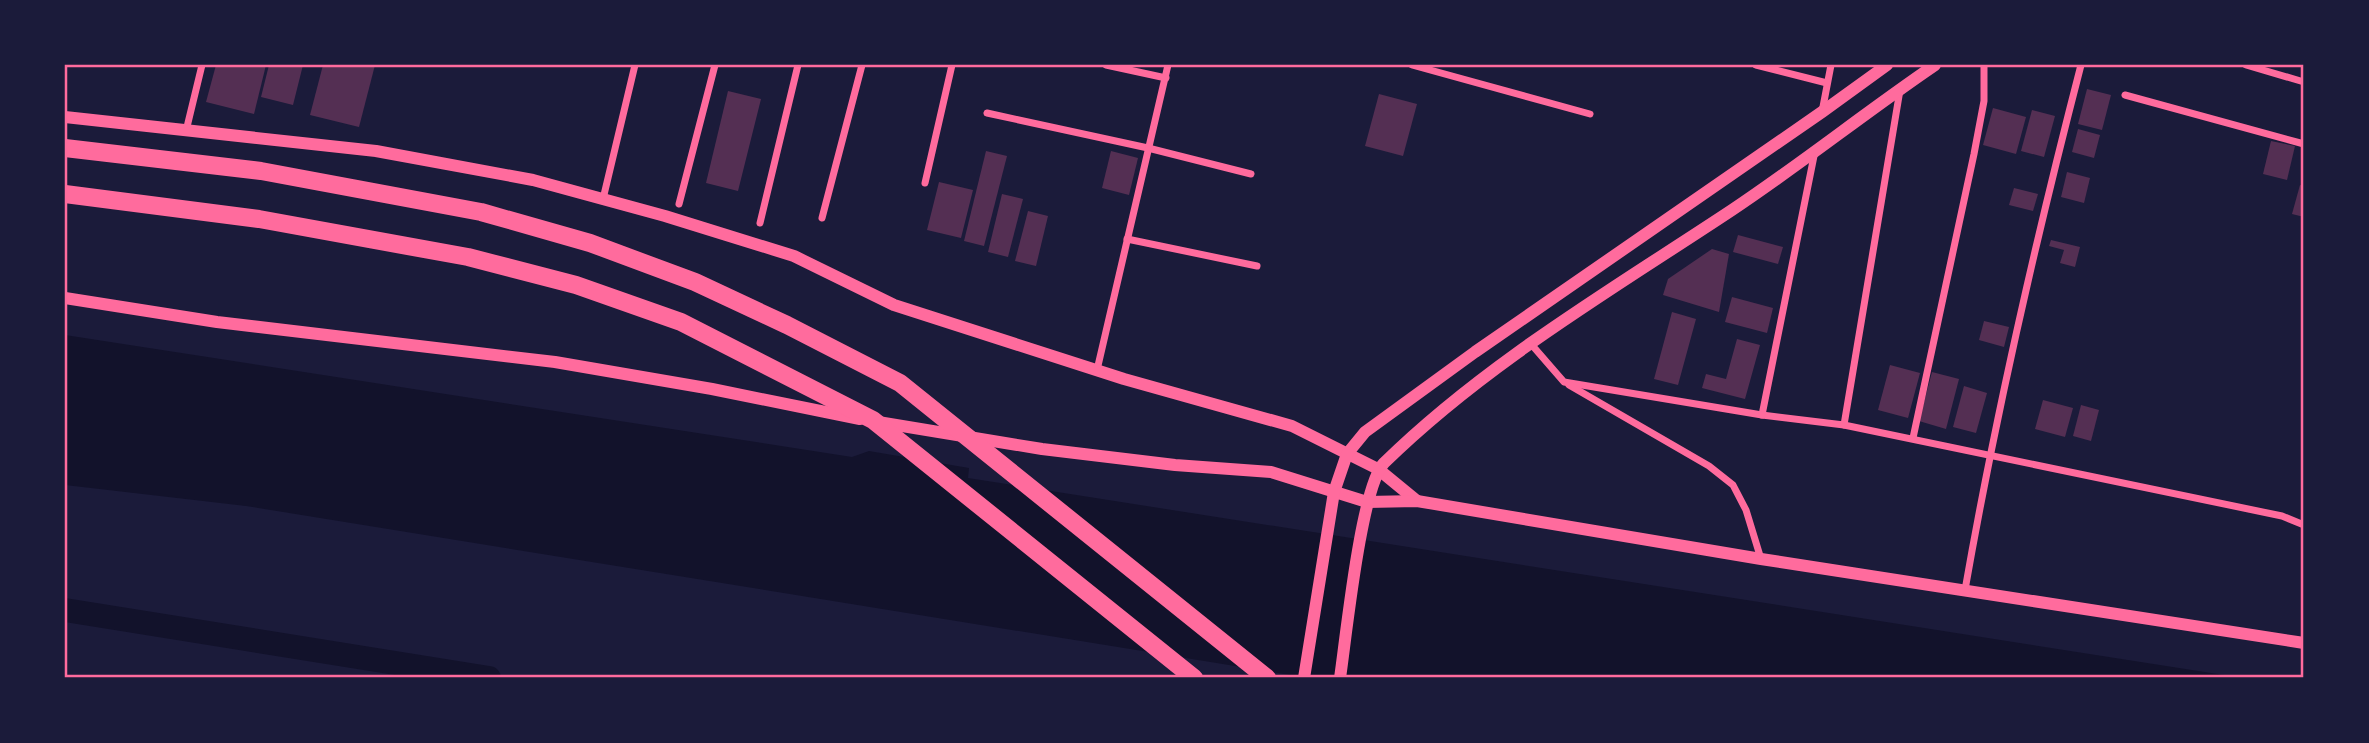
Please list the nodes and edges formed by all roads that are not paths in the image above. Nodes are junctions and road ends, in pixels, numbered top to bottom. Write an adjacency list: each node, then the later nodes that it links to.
1 (202, 65): 27 (street)
2 (635, 65): 35 (street)
3 (715, 65): 36 (street)
4 (798, 65): 38 (street)
5 (862, 65): 37 (street)
6 (953, 65): 33 (street)
7 (1106, 65): 18 (street)
8 (1168, 65): 18 (street)
9 (1412, 65): 17 (street)
10 (1756, 65): 20 (street)
11 (1831, 65): 20 (street)
12 (1887, 65): 23 (street)
13 (1935, 65): 21 (street)
14 (1984, 65): 47 (street)
15 (2081, 65): 48 (street)
16 (2246, 65): 19 (street)
17 (1432, 67): 25 (street)
18 (1166, 78): 29 (street)
19 (2304, 82)
20 (1828, 83): 23 (street)
21 (1900, 89): 31 (street); 46 (street)
22 (2125, 95): 28 (street)
23 (1822, 112): 49 (street)
24 (987, 113): 29 (street)
25 (1590, 114)
26 (65, 117): 27 (street)
27 (186, 132): 35 (street)
28 (2304, 144)
29 (1148, 148): 32 (street); 39 (street)
30 (65, 149): 59 (highway)
31 (1815, 151): 42 (street); 45 (street)
32 (1251, 174)
33 (925, 183)
34 (65, 194): 58 (highway)
35 (603, 199): 43 (street)
36 (679, 204)
37 (822, 218)
38 (760, 223)
39 (1127, 239): 40 (street); 43 (street)
40 (1257, 266)
41 (65, 298): 51 (street)
42 (1531, 344): 44 (street); 50 (street)
43 (1097, 370): 49 (street)
44 (1564, 382): 45 (street); 55 (street)
45 (1762, 415): 46 (street)
46 (1844, 425): 47 (street)
47 (1913, 438): 48 (street)
48 (1989, 453): 54 (street); 56 (street)
49 (1347, 454): 50 (street); 51 (street)
50 (1378, 469): 52 (street); 53 (street)
51 (1334, 492): 53 (street); 60 (street)
52 (1417, 501): 53 (street); 55 (street)
53 (1367, 502): 61 (street)
54 (2304, 525)
55 (1761, 559): 56 (street)
56 (1965, 590): 57 (street)
57 (2304, 643)
58 (1194, 678)
59 (1267, 678)
60 (1304, 678)
61 (1340, 678)

